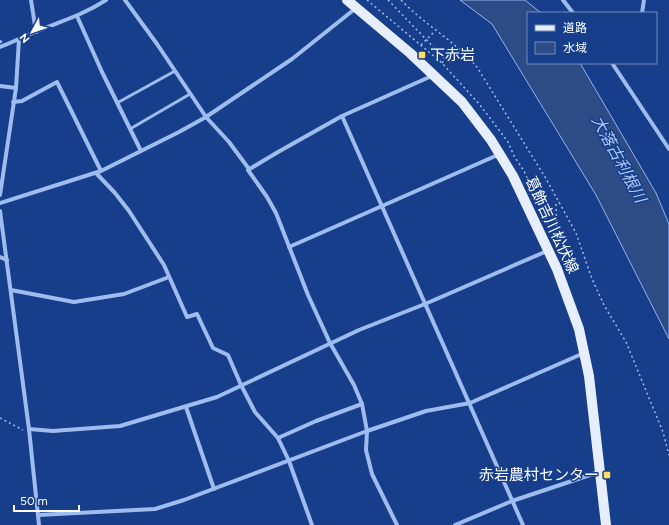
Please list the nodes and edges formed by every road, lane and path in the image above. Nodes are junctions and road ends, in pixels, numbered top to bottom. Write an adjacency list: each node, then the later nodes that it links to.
1 (31, 0): 14 (street)
2 (106, 0): 12 (street)
3 (125, 0): 23 (street)
4 (347, 0): 9 (main road, 葛飾吉川松伏線)
5 (388, 0): 16 (path)
6 (401, 0): 13 (path)
7 (563, 0): 10 (street)
8 (644, 0): 11 (street)
9 (356, 8): 24 (main road, 葛飾吉川松伏線); 31 (street)
10 (572, 12)
11 (642, 12)
12 (76, 16): 14 (street); 29 (street)
13 (435, 31): 16 (path); 40 (path)
14 (36, 32): 15 (street)
15 (19, 39): 19 (street); 26 (street)
16 (426, 40): 18 (path); 21 (path)
17 (418, 43): 20 (path)
18 (421, 45)
19 (0, 47)
20 (415, 47)
21 (442, 63)
22 (613, 64): 33 (street)
23 (175, 71): 27 (street); 29 (lane)
24 (435, 75): 30 (street); 35 (main road, 葛飾吉川松伏線)
25 (0, 86): 26 (street)
26 (16, 88): 28 (street)
27 (190, 94): 31 (street); 32 (lane)
28 (13, 102): 37 (street); 39 (street)
29 (117, 103): 32 (street)
30 (342, 116): 36 (street); 42 (street)
31 (206, 117): 34 (street); 36 (street)
32 (130, 128): 34 (street)
33 (669, 149)
34 (141, 151): 37 (street)
35 (500, 154): 42 (street); 46 (main road, 葛飾吉川松伏線)
36 (249, 170): 45 (street)
37 (101, 171): 38 (street)
38 (96, 173): 41 (street); 49 (street)
39 (0, 196)
40 (559, 202): 44 (path); 62 (path)
41 (0, 203)
42 (382, 207): 45 (street); 51 (street)
43 (0, 210): 48 (street)
44 (557, 243)
45 (289, 247): 52 (street)
46 (548, 250): 51 (street); 53 (main road, 葛飾吉川松伏線)
47 (0, 257): 48 (street)
48 (7, 260): 50 (street)
49 (169, 277): 50 (street); 54 (street)
50 (10, 290): 60 (street)
51 (425, 304): 52 (street); 55 (street)
52 (330, 343): 54 (street); 56 (street)
53 (585, 353): 55 (street); 64 (main road, 葛飾吉川松伏線)
54 (240, 385): 57 (street); 61 (street)
55 (470, 403): 59 (street); 66 (street)
56 (362, 404): 59 (street); 61 (street)
57 (186, 407): 60 (street); 65 (street)
58 (0, 418): 60 (path)
59 (367, 431): 63 (street); 70 (street)
60 (29, 432): 67 (street)
61 (278, 438): 63 (street)
62 (669, 455)
63 (289, 461): 65 (street); 69 (street)
64 (599, 472): 66 (street); 73 (main road, 葛飾吉川松伏線)
65 (214, 489): 67 (street)
66 (512, 501): 71 (street); 72 (street)
67 (38, 515): 68 (street)
68 (39, 525)
69 (312, 525)
70 (397, 525)
71 (455, 525)
72 (522, 525)
73 (606, 525)

